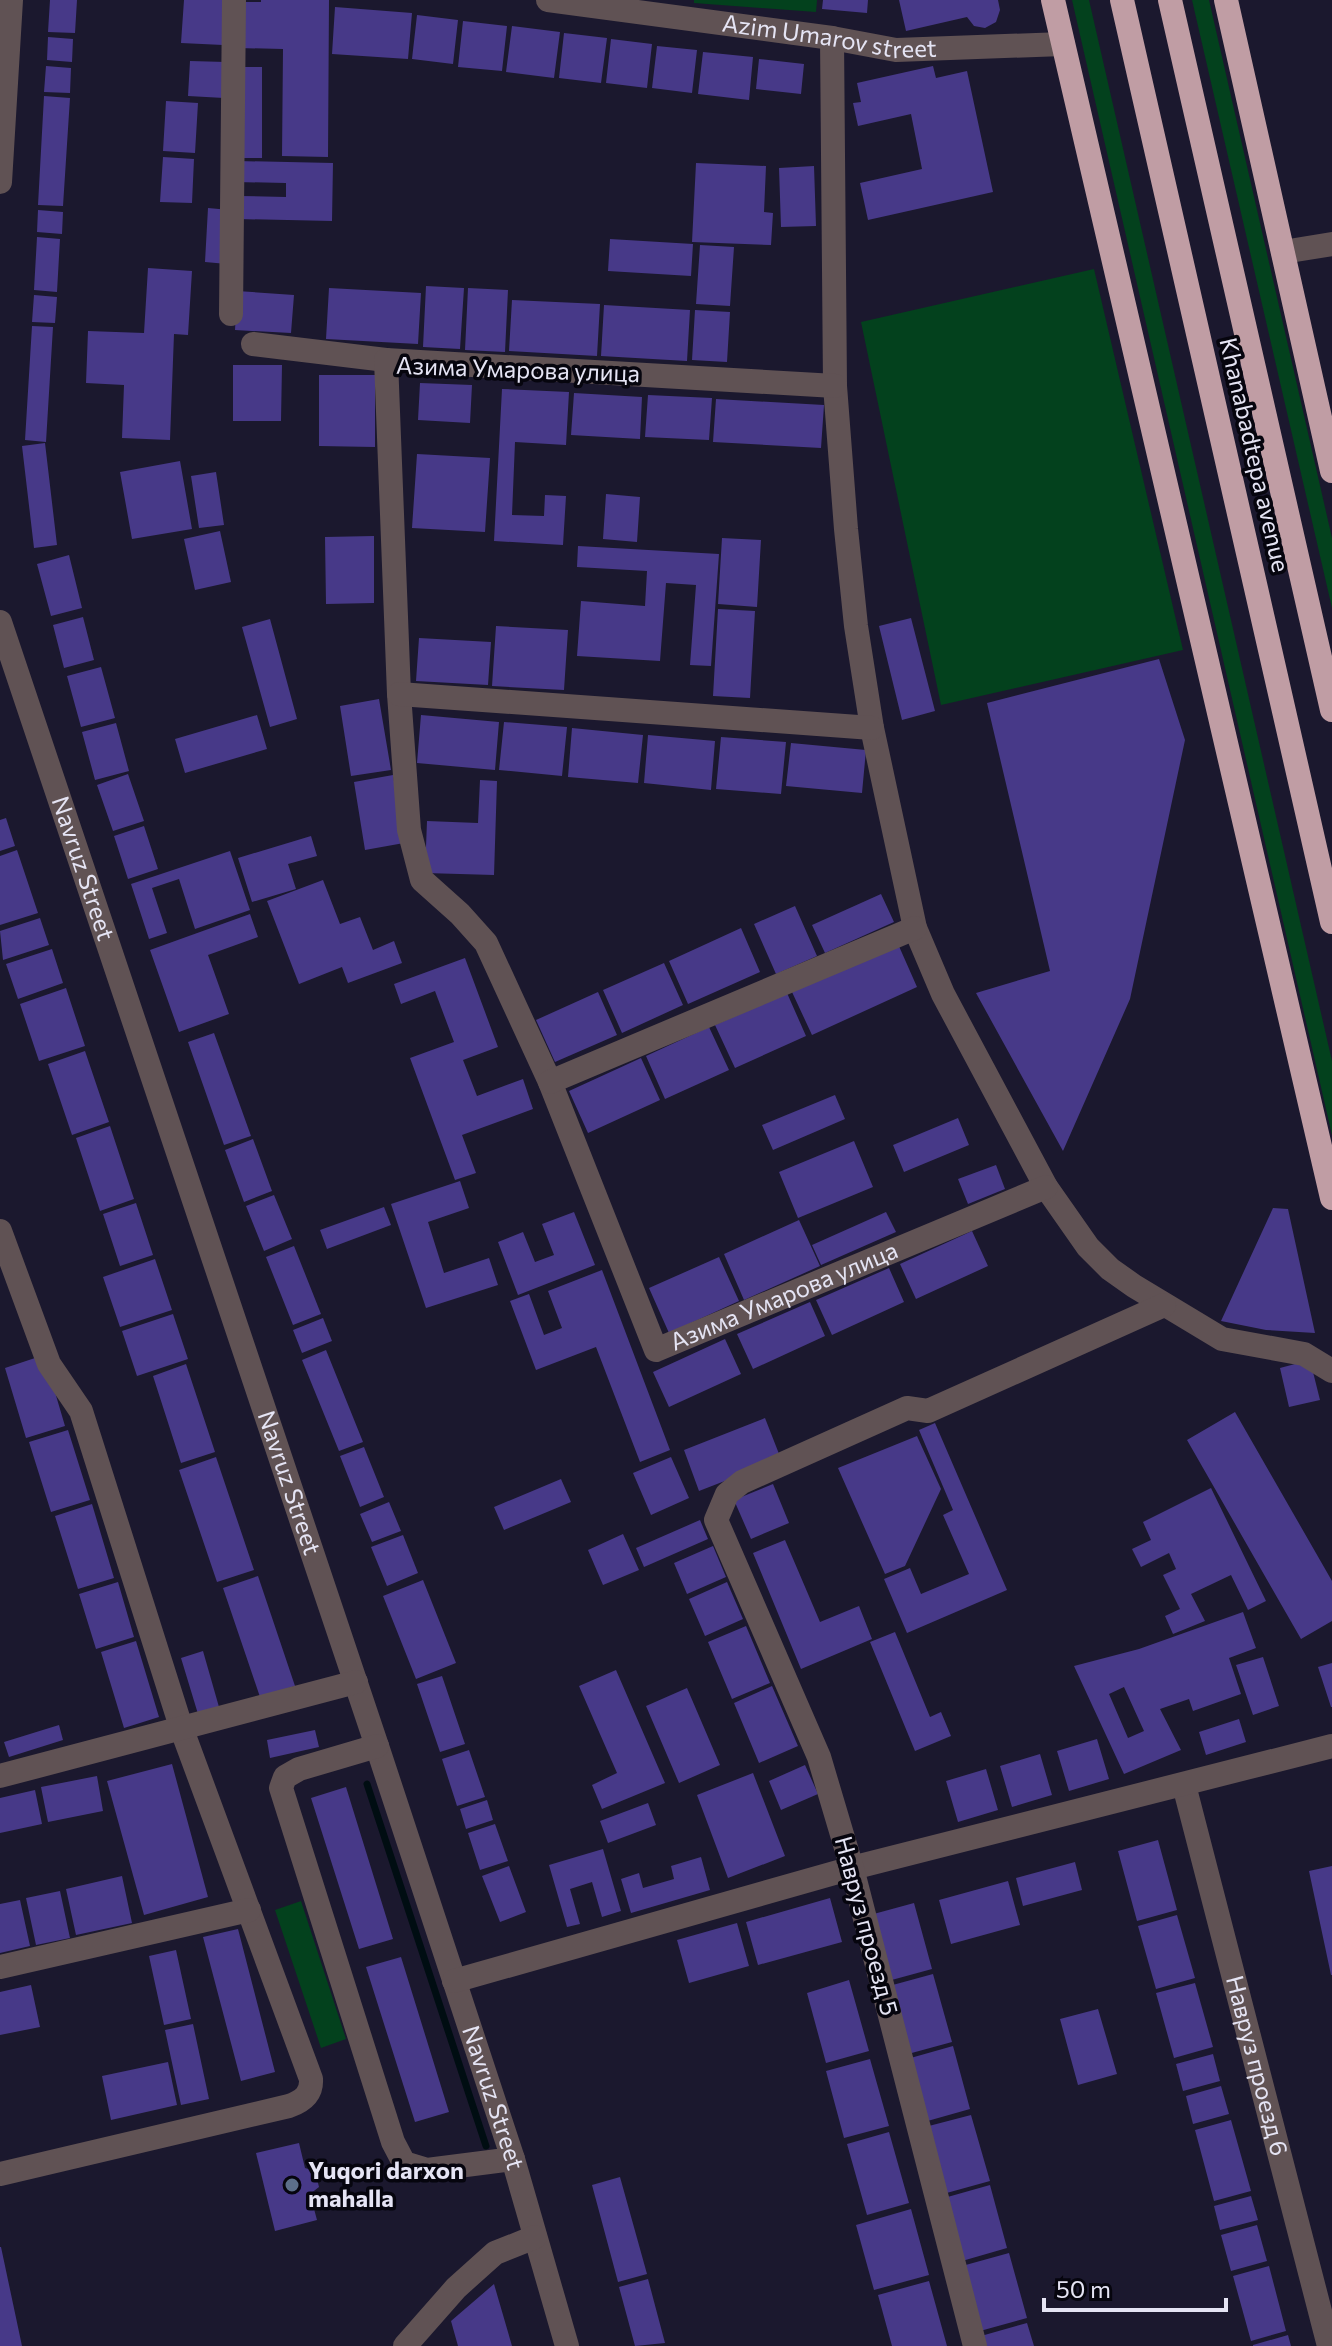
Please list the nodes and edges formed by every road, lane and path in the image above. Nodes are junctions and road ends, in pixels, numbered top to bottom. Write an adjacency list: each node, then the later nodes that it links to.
1 (11, 0): 11 (street)
2 (234, 0): 14 (street)
3 (548, 0): 8 (street, Azim Umarov street)
4 (1053, 0): 10 (highway)
5 (1122, 0): 23 (highway, Khanabadtepa avenue)
6 (1170, 0): 21 (highway, Khanabadtepa avenue)
7 (1226, 0): 13 (highway)
8 (680, 9): 9 (street, Azim Umarov street)
9 (832, 38): 10 (street, Azim Umarov street); 17 (street)
10 (1063, 44): 27 (highway)
11 (0, 182)
12 (1332, 244): 13 (street)
13 (1283, 252): 18 (highway)
14 (231, 314)
15 (253, 344): 16 (street)
16 (386, 360): 17 (street, Азима Умарова улица); 20 (street, Азима Умарова улица)
17 (835, 386): 22 (street)
18 (1332, 471)
19 (0, 622): 31 (street, Navruz Street)
20 (399, 694): 22 (street); 25 (street, Азима Умарова улица)
21 (1332, 710)
22 (872, 728): 24 (street)
23 (1332, 922)
24 (915, 928): 25 (street); 26 (street)
25 (550, 1082): 26 (street, Азима Умарова улица)
26 (1046, 1187): 29 (street)
27 (1332, 1198)
28 (0, 1231): 32 (street)
29 (1164, 1305): 30 (street); 37 (street, Навруз проезд 5)
30 (1332, 1371)
31 (356, 1682): 32 (street); 33 (street, Navruz Street)
32 (182, 1730): 35 (street); 38 (street)
33 (377, 1746): 40 (street, Navruz Street); 41 (street)
34 (1332, 1746): 36 (street)
35 (0, 1776)
36 (1184, 1785): 37 (street); 47 (street, Навруз проезд 6)
37 (852, 1868): 40 (street); 46 (street, Навруз проезд 5)
38 (249, 1910): 39 (street); 42 (street)
39 (0, 1967)
40 (454, 1981): 41 (street, Navruz Street)
41 (513, 2159): 43 (street, Navruz Street)
42 (0, 2174)
43 (535, 2237): 44 (street); 45 (street, Navruz Street)
44 (405, 2346)
45 (567, 2346)
46 (975, 2346)
47 (1329, 2346)

